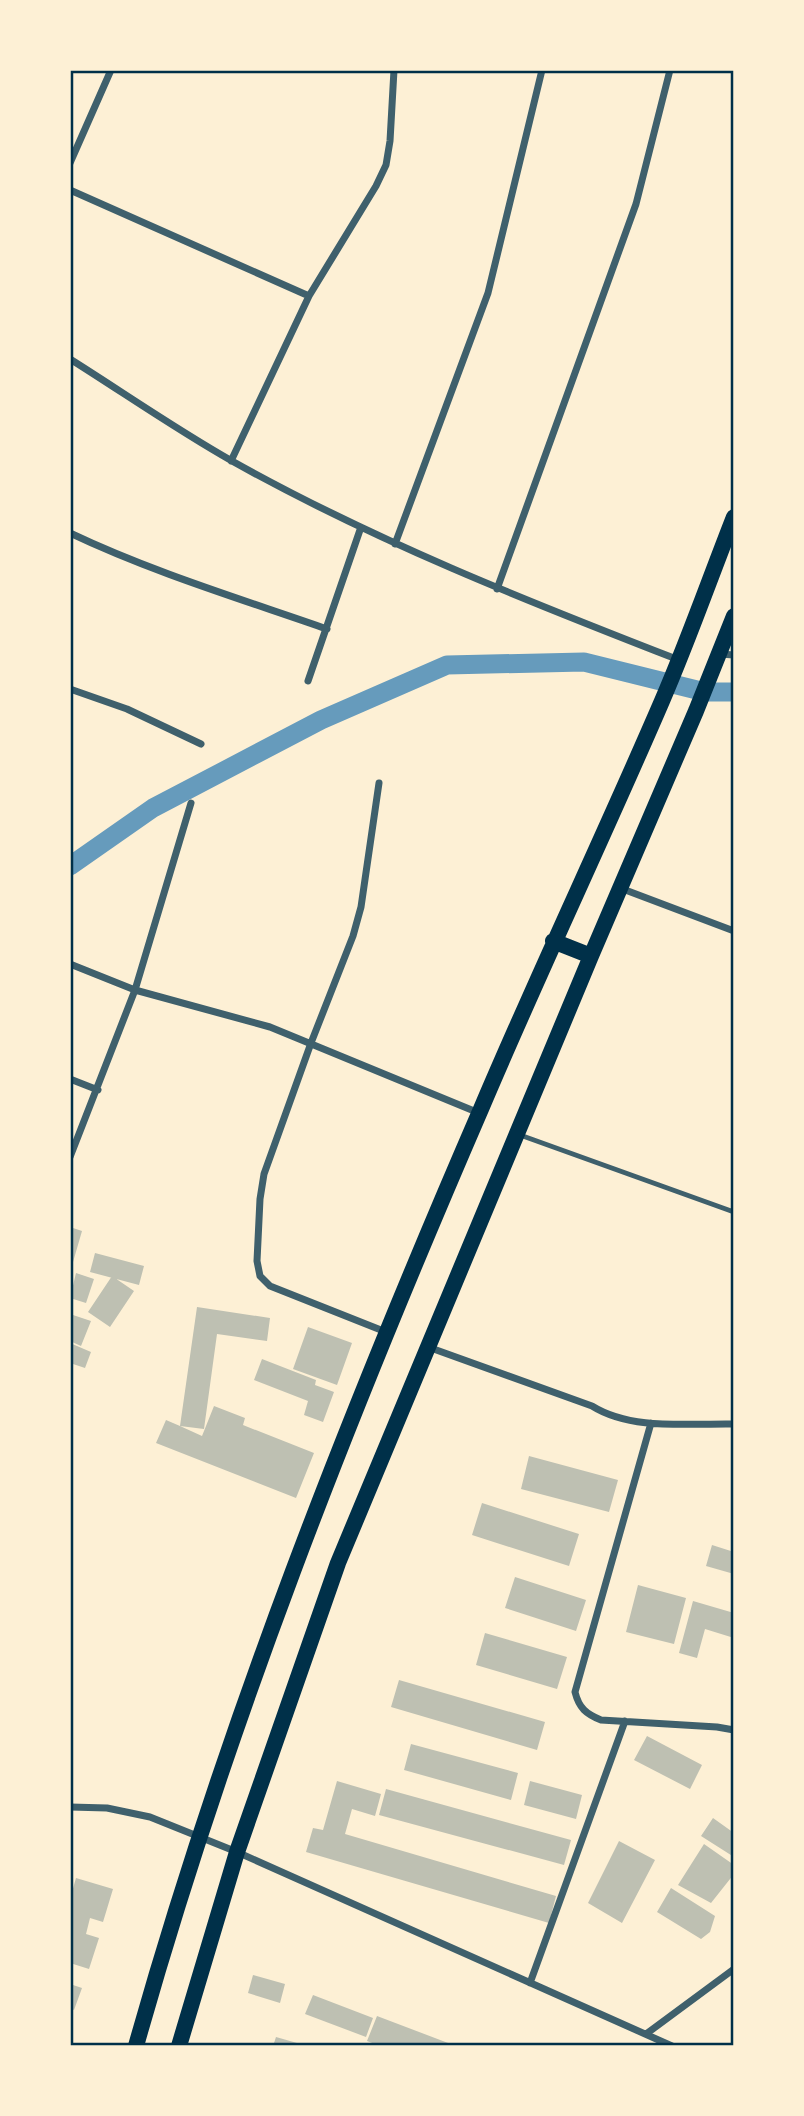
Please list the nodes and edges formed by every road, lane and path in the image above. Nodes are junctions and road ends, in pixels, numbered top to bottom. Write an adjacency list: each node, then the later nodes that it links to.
1 (111, 70): 5 (street)
2 (394, 70): 7 (street)
3 (542, 70): 13 (street)
4 (670, 70): 14 (street)
5 (70, 163)
6 (70, 190): 7 (street)
7 (309, 296): 9 (street)
8 (70, 359): 9 (street)
9 (231, 461): 11 (street)
10 (734, 517): 18 (main road)
11 (361, 527): 13 (street); 16 (street)
12 (70, 533): 16 (street)
13 (396, 544): 14 (street)
14 (497, 589): 18 (street)
15 (734, 616): 17 (main road)
16 (327, 629): 19 (street)
17 (723, 657): 24 (main road)
18 (678, 663): 26 (main road)
19 (308, 681)
20 (70, 689): 21 (street)
21 (201, 744)
22 (379, 783): 30 (street)
23 (191, 803): 29 (street)
24 (620, 888): 25 (street); 27 (main road)
25 (734, 931)
26 (553, 941): 27 (main road); 33 (main road)
27 (591, 956): 34 (main road)
28 (70, 964): 29 (street)
29 (135, 990): 30 (street); 32 (street)
30 (311, 1042): 33 (street); 37 (street)
31 (70, 1079): 32 (street)
32 (97, 1090): 35 (street)
33 (479, 1113): 37 (main road)
34 (517, 1134): 36 (lane); 38 (main road)
35 (70, 1157)
36 (734, 1212)
37 (386, 1332): 44 (main road)
38 (427, 1347): 39 (street); 45 (main road)
39 (651, 1423): 40 (street); 41 (street)
40 (734, 1424)
41 (625, 1721): 42 (street); 47 (street)
42 (734, 1730)
43 (70, 1807): 44 (street)
44 (198, 1836): 45 (street); 49 (main road)
45 (237, 1852): 47 (street); 50 (main road)
46 (734, 1969): 48 (street)
47 (530, 1983): 48 (street)
48 (646, 2034): 51 (street)
49 (136, 2046)
50 (179, 2046)
51 (672, 2046)

